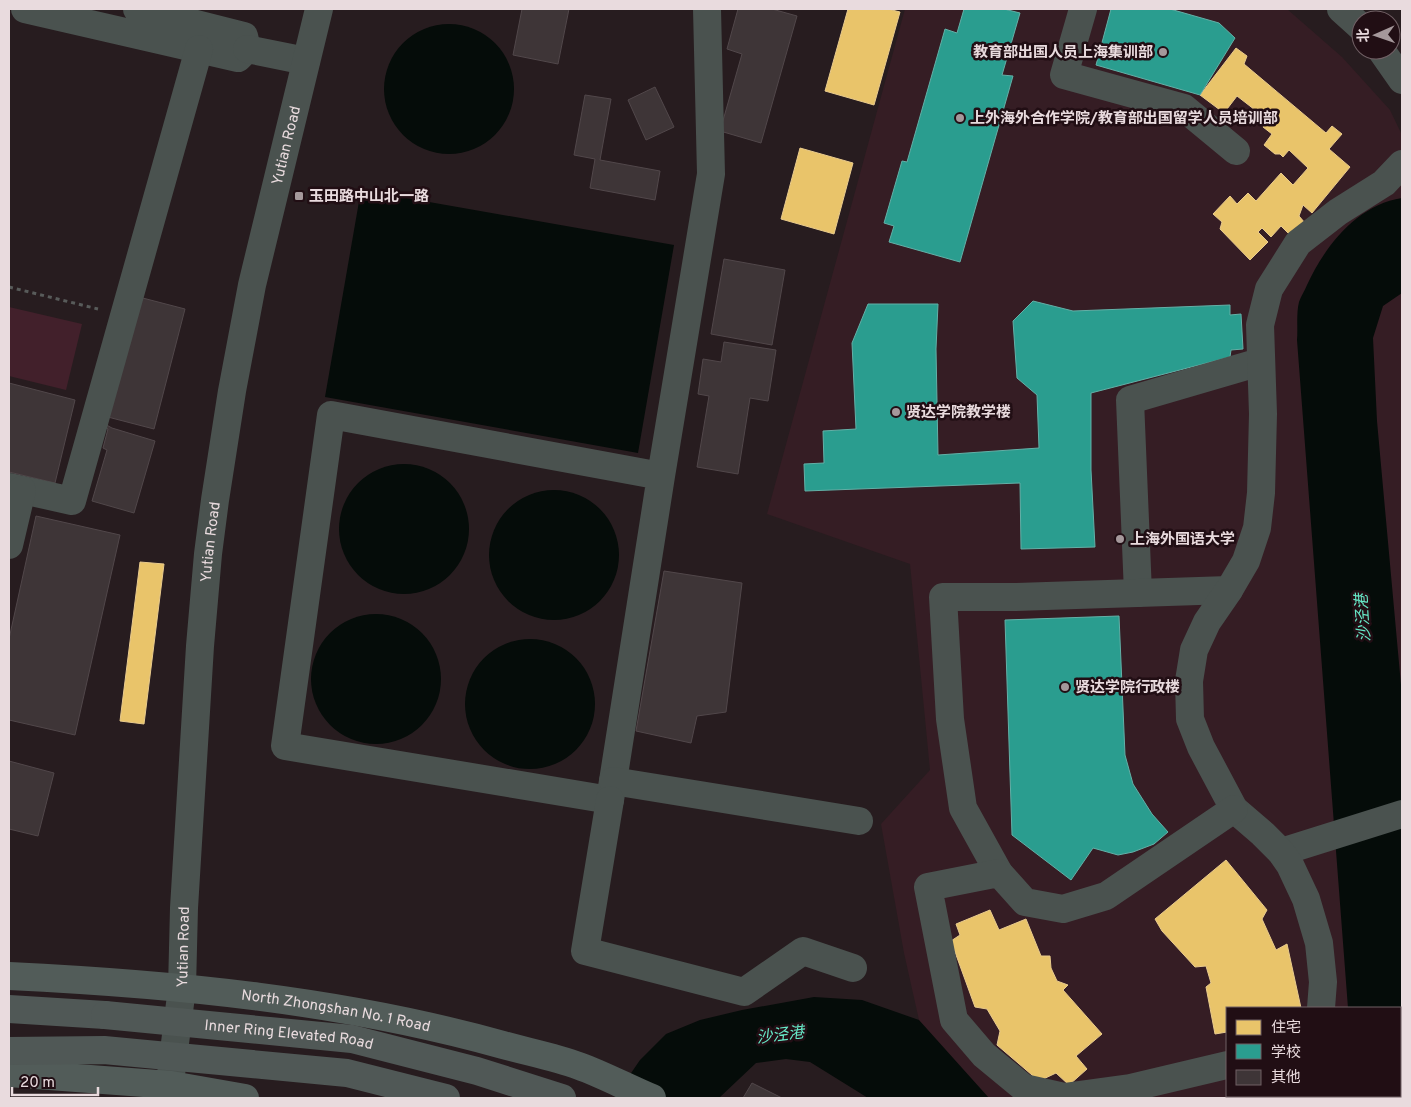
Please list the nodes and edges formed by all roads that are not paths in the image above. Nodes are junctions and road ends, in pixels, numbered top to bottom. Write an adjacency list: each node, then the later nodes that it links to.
1 (25, 9): 8 (street)
2 (137, 9): 9 (street)
3 (319, 9): 11 (street, Yutian Road)
4 (707, 9): 16 (street)
5 (1082, 9): 13 (street)
6 (1341, 9): 7 (street)
7 (1351, 18)
8 (199, 49): 9 (street); 17 (street)
9 (247, 49): 11 (street)
10 (1388, 60): 12 (street)
11 (306, 61): 29 (street, Yutian Road)
12 (1402, 80)
13 (1236, 151)
14 (1402, 164): 15 (street)
15 (1260, 362): 19 (street); 20 (street)
16 (660, 476): 21 (street); 21 (street)
17 (15, 489): 18 (street)
18 (9, 546)
19 (1230, 590): 20 (street); 22 (street)
20 (1138, 593): 26 (street)
21 (612, 791): 24 (street); 27 (street)
22 (1234, 809): 25 (street); 26 (street)
23 (1402, 814): 25 (street)
24 (859, 821)
25 (1281, 852): 30 (street)
26 (999, 873): 35 (street)
27 (853, 968)
28 (9, 976): 29 (main road, North Zhongshan No. 1 Road)
29 (182, 988): 37 (street, Yutian Road); 41 (main road, North Zhongshan No. 1 Road)
30 (1321, 1007)
31 (9, 1009): 33 (highway)
32 (9, 1013): 33 (highway, Inner Ring Elevated Road)
33 (105, 1015): 40 (highway, Inner Ring Elevated Road, bridge)
34 (9, 1051): 39 (highway, Inner Ring Elevated Road, bridge)
35 (1226, 1065)
36 (9, 1073): 37 (main road)
37 (170, 1092): 38 (main road)
38 (245, 1098)
39 (446, 1098)
40 (562, 1098)
41 (652, 1098)

